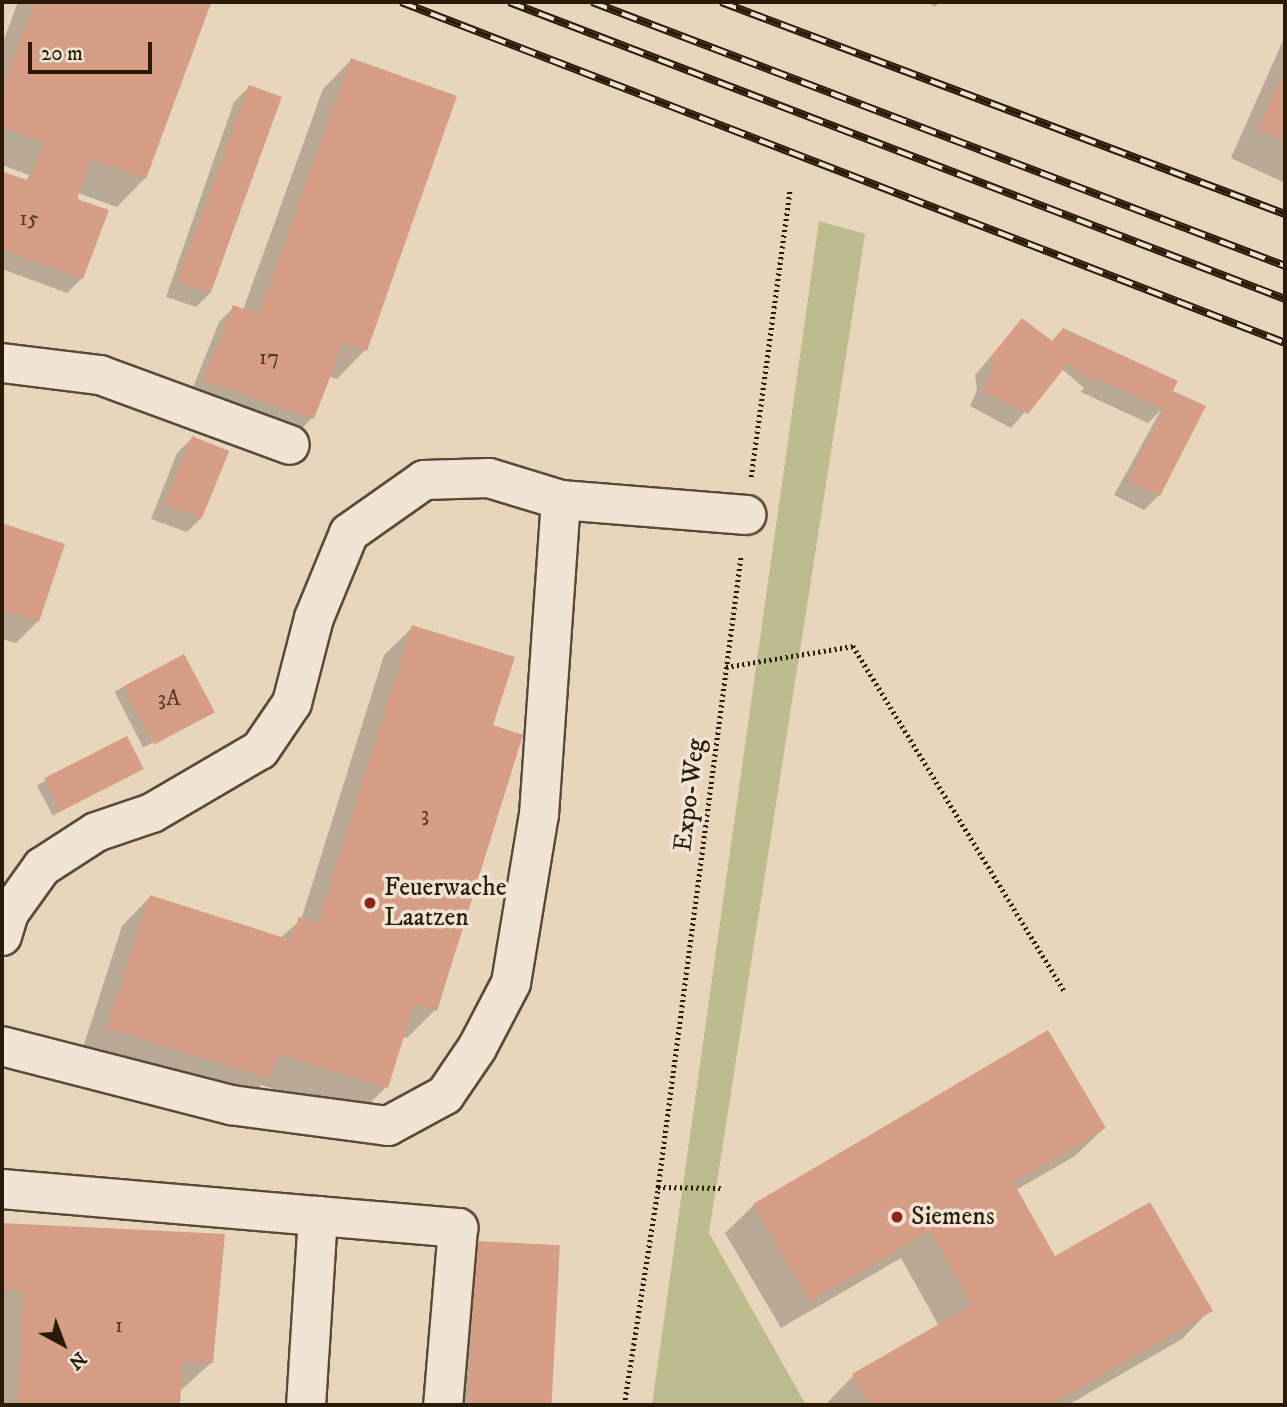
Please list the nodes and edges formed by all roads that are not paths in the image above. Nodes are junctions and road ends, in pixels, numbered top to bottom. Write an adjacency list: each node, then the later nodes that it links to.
1 (4, 363): 2 (lane)
2 (290, 445)
3 (561, 500): 4 (lane); 5 (lane); 6 (lane)
4 (746, 515)
5 (2, 936)
6 (2, 1046)
7 (2, 1189): 8 (lane)
8 (318, 1216): 9 (lane); 10 (lane)
9 (306, 1405)
10 (443, 1405)

